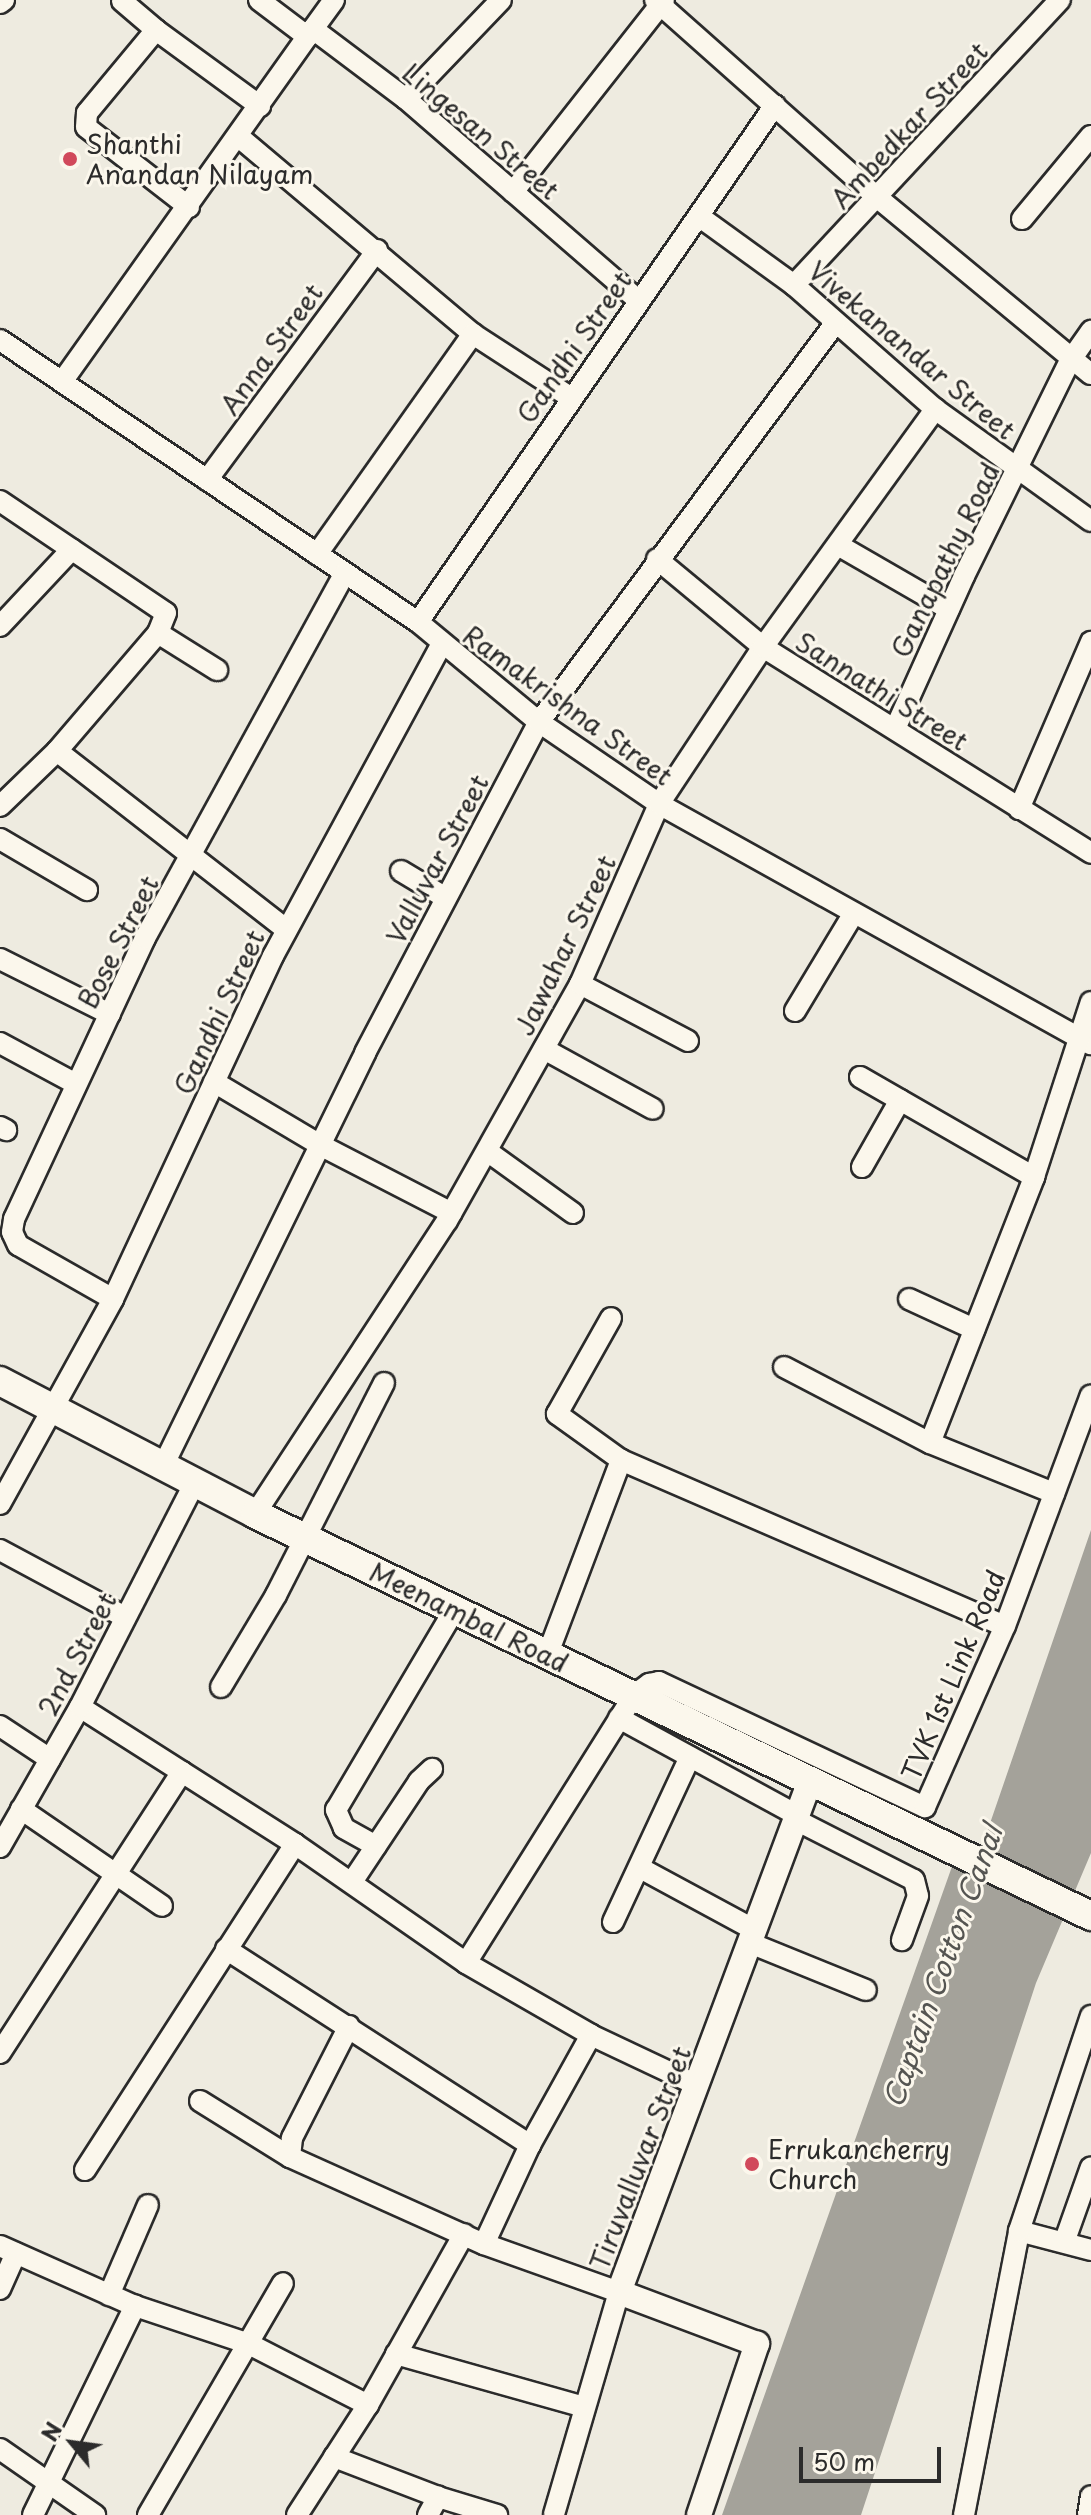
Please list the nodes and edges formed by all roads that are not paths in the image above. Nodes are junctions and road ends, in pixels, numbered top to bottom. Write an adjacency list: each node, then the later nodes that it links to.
1 (259, 0): 8 (street, Lingesan Street)
2 (334, 0): 8 (street)
3 (501, 0): 9 (street)
4 (1060, 0): 15 (street, Ambedkar Street)
5 (122, 1): 7 (street)
6 (660, 1): 10 (street); 14 (street)
7 (156, 30): 11 (street); 16 (street)
8 (311, 33): 9 (street, Lingesan Street); 11 (street)
9 (406, 99): 14 (street, Lingesan Street)
10 (775, 105): 15 (street); 17 (street, Gandhi Street)
11 (260, 106): 13 (street)
12 (1091, 136): 18 (street)
13 (239, 137): 16 (street); 19 (street)
14 (513, 192): 21 (street, Lingesan Street)
15 (878, 198): 20 (street, Ambedkar Street); 26 (street)
16 (189, 207): 28 (street)
17 (700, 217): 20 (street, Vivekanandar Street); 21 (street, Gandhi Street)
18 (1022, 219)
19 (377, 250): 24 (street); 32 (street, Anna Street)
20 (794, 285): 22 (street, Vivekanandar Street)
21 (638, 300): 29 (street, Gandhi Street)
22 (835, 324): 30 (street, Vivekanandar Street); 38 (street, Valluvar Street)
23 (1091, 331): 26 (street, Ganapathy Road)
24 (473, 334): 29 (street); 37 (street)
25 (0, 340): 28 (street, Ramakrishna Street)
26 (1070, 361): 27 (street); 31 (street, Ganapathy Road)
27 (1091, 374)
28 (64, 379): 32 (street, Ramakrishna Street)
29 (570, 397): 41 (street, Gandhi Street)
30 (935, 409): 31 (street, Vivekanandar Street); 35 (street, Jawahar Street)
31 (1017, 471): 34 (street, Vivekanandar Street); 40 (street, Ganapathy Road)
32 (207, 480): 37 (street, Ramakrishna Street)
33 (0, 501): 36 (street)
34 (1091, 521)
35 (838, 545): 40 (street); 46 (street, Jawahar Street)
36 (72, 549): 42 (street); 43 (street)
37 (317, 554): 39 (street, Ramakrishna Street)
38 (657, 559): 46 (street, Sannathi Street); 48 (street, Valluvar Street)
39 (345, 573): 41 (street, Ramakrishna Street); 55 (street, Bose Street)
40 (949, 609): 49 (street, Ganapathy Road)
41 (418, 622): 45 (street, Ramakrishna Street)
42 (0, 626)
43 (158, 633): 47 (street); 50 (street)
44 (1091, 642): 53 (street)
45 (442, 644): 48 (street, Ramakrishna Street); 61 (street, Gandhi Street)
46 (763, 647): 49 (street, Sannathi Street); 51 (street, Jawahar Street)
47 (217, 670)
48 (539, 722): 51 (street, Ramakrishna Street); 59 (street, Valluvar Street)
49 (895, 729): 53 (street, Sannathi Street)
50 (57, 751): 52 (street); 55 (street)
51 (659, 804): 60 (street, Ramakrishna Street); 63 (street, Jawahar Street)
52 (0, 806)
53 (1019, 809): 56 (street, Sannathi Street)
54 (0, 839): 58 (street)
55 (195, 853): 61 (street); 66 (street, Bose Street)
56 (1091, 853)
57 (401, 871): 59 (street)
58 (87, 890)
59 (446, 898): 76 (street, Valluvar Street)
60 (854, 913): 65 (street); 68 (street, Ramakrishna Street)
61 (287, 930): 72 (street, Gandhi Street)
62 (2, 965): 66 (street)
63 (580, 984): 67 (street); 70 (street, Jawahar Street)
64 (1091, 1002): 68 (street)
65 (795, 1011)
66 (110, 1014): 73 (street, Bose Street)
67 (688, 1041)
68 (1086, 1042): 79 (street)
69 (0, 1043): 73 (street)
70 (544, 1049): 75 (street); 77 (street, Jawahar Street)
71 (860, 1077): 74 (street)
72 (214, 1082): 76 (street); 82 (street, Gandhi Street)
73 (76, 1084): 82 (street, Bose Street)
74 (900, 1100): 78 (street); 79 (street)
75 (653, 1109)
76 (320, 1145): 80 (street); 93 (street, Valluvar Street)
77 (487, 1151): 80 (street, Jawahar Street); 81 (street)
78 (862, 1167)
79 (1034, 1177): 85 (street)
80 (452, 1213): 97 (street, Jawahar Street)
81 (573, 1213)
82 (113, 1299): 90 (street, Gandhi Street)
83 (909, 1299): 85 (street)
84 (611, 1318): 92 (street)
85 (974, 1329): 91 (street)
86 (784, 1367): 91 (street)
87 (0, 1381): 90 (main road, Meenambal Road)
88 (384, 1383): 98 (street)
89 (1091, 1395): 95 (street, TVK 1st Link Road)
90 (55, 1408): 93 (main road, Meenambal Road); 96 (street, Gandhi Street)
91 (930, 1443): 95 (street)
92 (621, 1460): 102 (street); 103 (street)
93 (163, 1466): 94 (main road, Meenambal Road)
94 (195, 1482): 97 (main road, Meenambal Road); 101 (street, 2nd Street)
95 (1054, 1493): 102 (street, TVK 1st Link Road)
96 (0, 1504)
97 (255, 1514): 98 (main road, Meenambal Road)
98 (304, 1536): 100 (main road, Meenambal Road); 104 (street)
99 (0, 1550): 101 (street)
100 (455, 1609): 103 (main road, Meenambal Road); 116 (street)
101 (125, 1617): 106 (street, 2nd Street)
102 (1005, 1626): 105 (street, TVK 1st Link Road)
103 (547, 1656): 105 (main road, Meenambal Road)
104 (221, 1687)
105 (626, 1706): 108 (street); 112 (main road, Meenambal Road); 127 (street)
106 (80, 1707): 109 (street, 2nd Street); 111 (street)
107 (0, 1726): 109 (street)
108 (690, 1757): 114 (street); 118 (street)
109 (50, 1759): 113 (street, 2nd Street)
110 (432, 1769): 116 (street)
111 (182, 1772): 115 (street); 119 (street)
112 (810, 1781): 114 (street, Tiruvalluvar Street); 122 (main road, Meenambal Road)
113 (21, 1809): 117 (street, 2nd Street); 119 (street)
114 (797, 1817): 124 (street, Tiruvalluvar Street); 125 (street)
115 (295, 1844): 120 (street); 126 (street)
116 (376, 1846): 120 (street)
117 (0, 1847)
118 (642, 1869): 123 (street); 124 (street)
119 (113, 1872): 121 (street); 132 (street)
120 (352, 1882): 127 (street)
121 (162, 1906)
122 (1081, 1912)
123 (613, 1922)
124 (753, 1936): 128 (street); 133 (street, Tiruvalluvar Street)
125 (902, 1940)
126 (226, 1949): 130 (street); 138 (street)
127 (466, 1963): 131 (street)
128 (866, 1990)
129 (1091, 2016): 140 (street)
130 (349, 2026): 135 (street); 136 (street)
131 (591, 2035): 133 (street); 135 (street)
132 (0, 2053)
133 (697, 2085): 148 (street, Tiruvalluvar Street)
134 (200, 2101): 136 (street)
135 (530, 2145): 143 (street)
136 (290, 2157): 141 (street)
137 (1091, 2167): 142 (street)
138 (85, 2170)
139 (148, 2205): 149 (street)
140 (1019, 2231): 142 (street); 167 (street)
141 (464, 2234): 143 (street); 152 (street)
142 (1065, 2240): 145 (street)
143 (484, 2244): 148 (street)
144 (8, 2250): 147 (street); 149 (street)
145 (1091, 2250)
146 (283, 2283): 151 (street)
147 (0, 2289)
148 (619, 2292): 154 (street); 166 (street, Tiruvalluvar Street)
149 (109, 2295): 150 (street)
150 (135, 2306): 151 (street); 157 (street)
151 (249, 2344): 153 (street); 162 (street)
152 (396, 2354): 153 (street); 154 (street)
153 (368, 2405): 156 (street)
154 (585, 2407): 165 (street)
155 (0, 2449): 157 (street)
156 (334, 2457): 159 (street); 163 (street)
157 (47, 2484): 160 (street); 161 (street)
158 (1091, 2496): 168 (street)
159 (433, 2506): 164 (street)
160 (33, 2515)
161 (95, 2515)
162 (148, 2515)
163 (297, 2515)
164 (497, 2515)
165 (554, 2515)
166 (699, 2515)
167 (964, 2515)
168 (1088, 2515)

